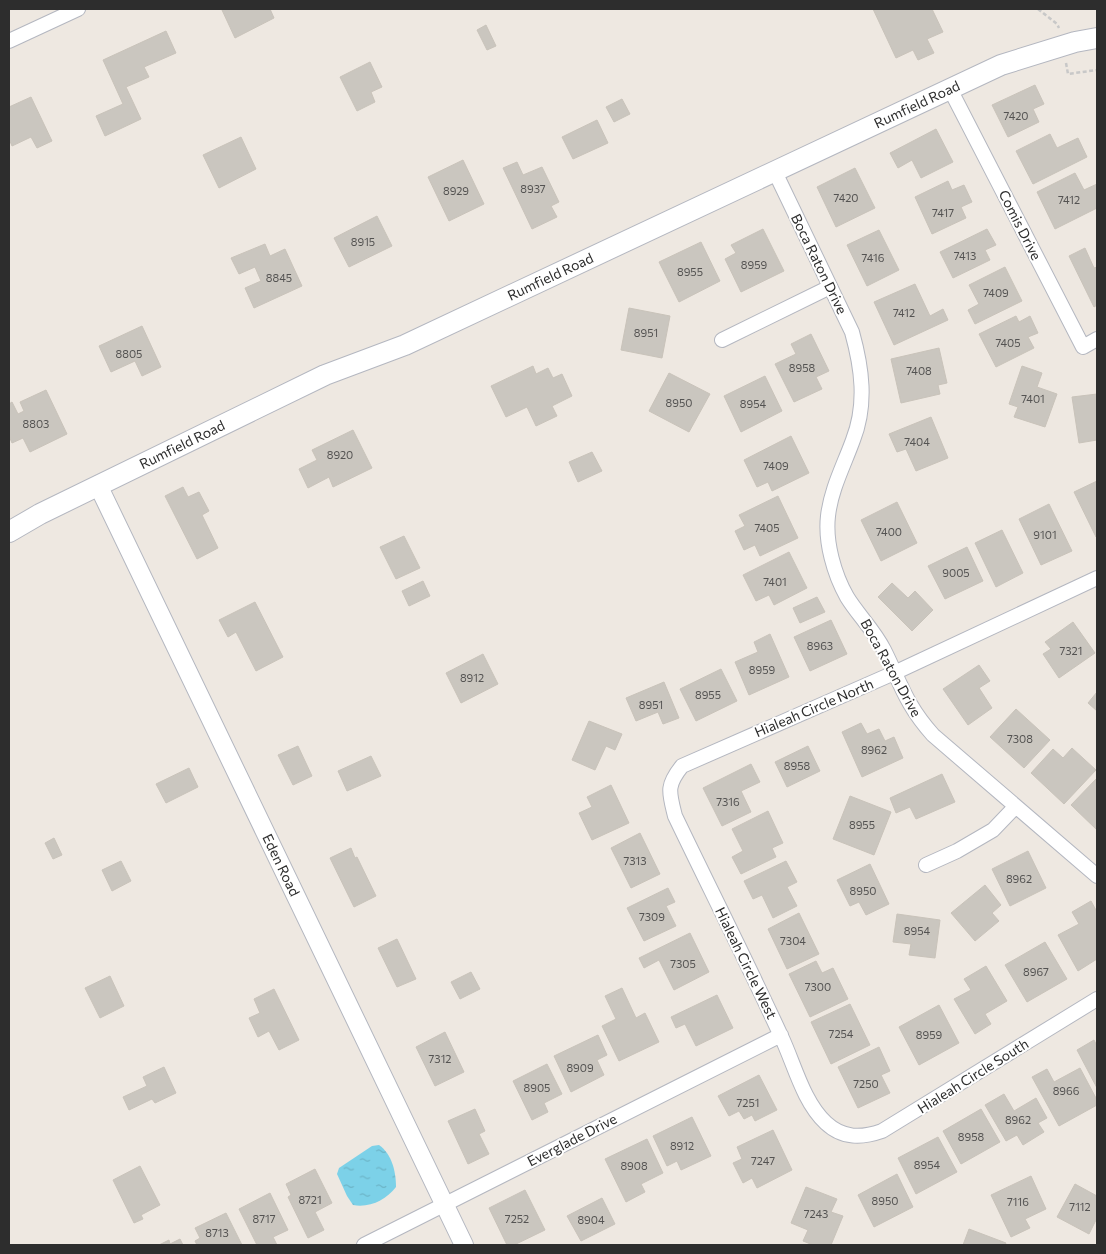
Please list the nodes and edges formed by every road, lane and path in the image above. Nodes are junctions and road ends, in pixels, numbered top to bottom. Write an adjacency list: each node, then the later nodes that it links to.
1 (78, 9): 3 (street)
2 (1097, 38): 4 (main road, Rumfield Road)
3 (9, 41)
4 (950, 89): 5 (main road, Rumfield Road); 7 (street, Comis Drive)
5 (775, 172): 6 (street, Boca Raton Drive); 9 (main road, Rumfield Road)
6 (830, 287): 8 (street); 12 (street, Boca Raton Drive)
7 (1097, 339)
8 (722, 340)
9 (98, 485): 10 (main road, Rumfield Road); 20 (street, Eden Road)
10 (9, 532)
11 (1096, 582): 12 (street, Hialeah Circle North)
12 (894, 673): 13 (street, Hialeah Circle North); 14 (street, Boca Raton Drive)
13 (671, 780): 18 (street, Hialeah Circle West)
14 (1016, 807): 15 (street); 16 (street, Boca Raton Drive)
15 (926, 866)
16 (1097, 876)
17 (1097, 999): 19 (street, Hialeah Circle South)
18 (781, 1035): 19 (street, Hialeah Circle West); 20 (street, Everglade Drive)
19 (843, 1135)
20 (444, 1204): 21 (street, Everglade Drive); 22 (street, Eden Road)
21 (364, 1245)
22 (464, 1245)

